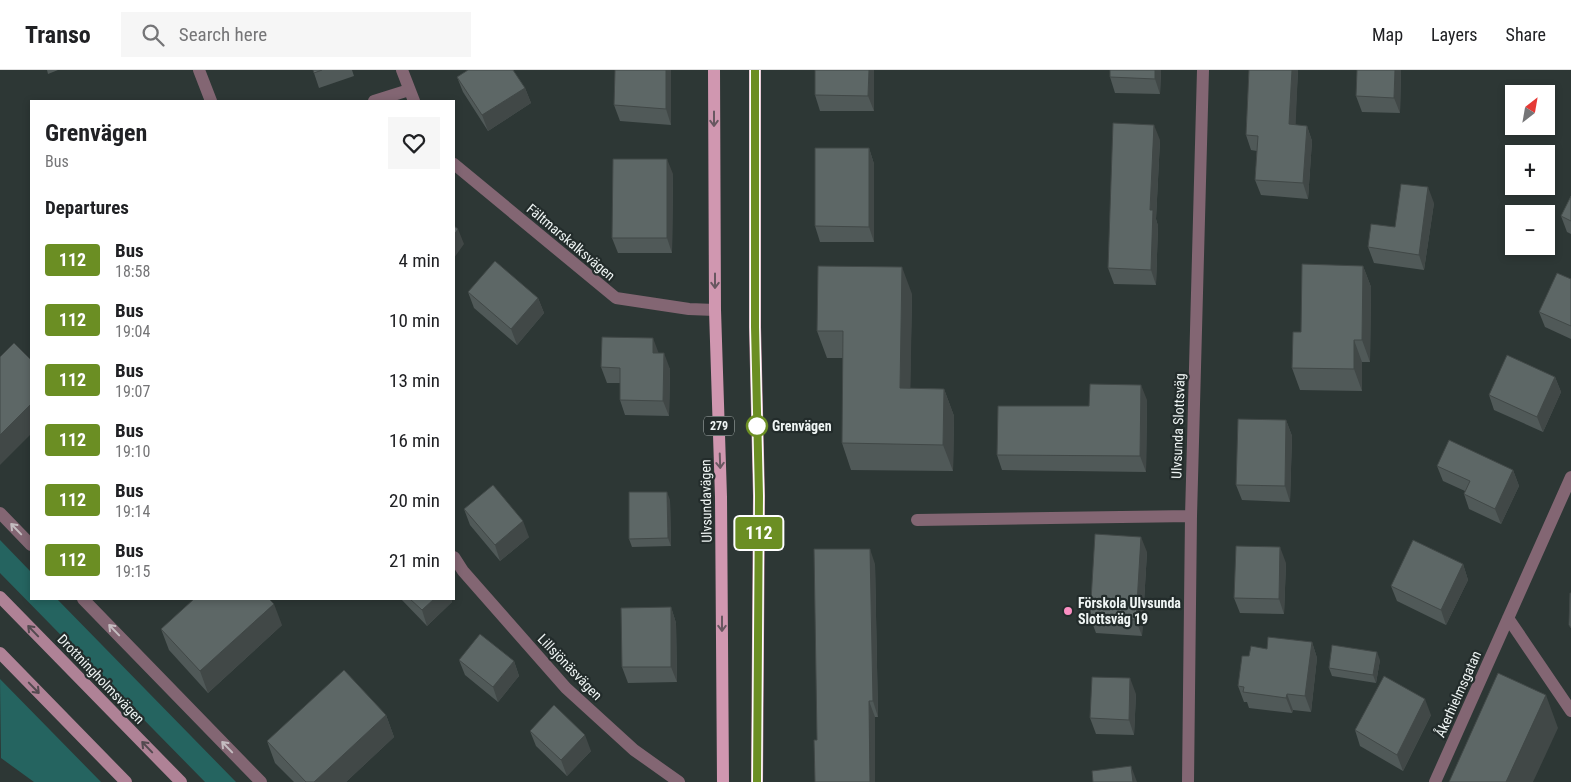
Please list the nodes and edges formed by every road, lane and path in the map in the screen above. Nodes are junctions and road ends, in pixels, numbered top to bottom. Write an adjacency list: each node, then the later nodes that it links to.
1 (199, 70): 7 (street)
2 (402, 70): 6 (street)
3 (714, 70): 10 (main road, Ulvsundavägen / 279, one-way to 10)
4 (755, 70): 27 (main road)
5 (1203, 70): 13 (street, Ulvsunda Slottsväg)
6 (411, 96): 8 (street)
7 (211, 100)
8 (381, 100)
9 (455, 165): 10 (street, Fältmarskalksvägen)
10 (715, 310): 26 (main road, Ulvsundavägen / 279, one-way to 26)
11 (1571, 477): 19 (street, Åkerhielmsgatan)
12 (0, 513): 15 (street, one-way to 12)
13 (1191, 516): 14 (street); 28 (street, Ulvsunda Slottsväg)
14 (917, 520)
15 (30, 544)
16 (455, 558): 25 (street, Lillsjönäsvägen)
17 (0, 597): 23 (main road, Drottningholmsvägen, one-way to 17)
18 (84, 600): 24 (street, one-way to 18)
19 (1508, 618): 21 (street); 29 (street, Åkerhielmsgatan)
20 (0, 653): 22 (main road, one-way to 22)
21 (1571, 711)
22 (126, 782)
23 (181, 782)
24 (261, 782)
25 (679, 782)
26 (723, 782)
27 (757, 782)
28 (1188, 782)
29 (1435, 782)

